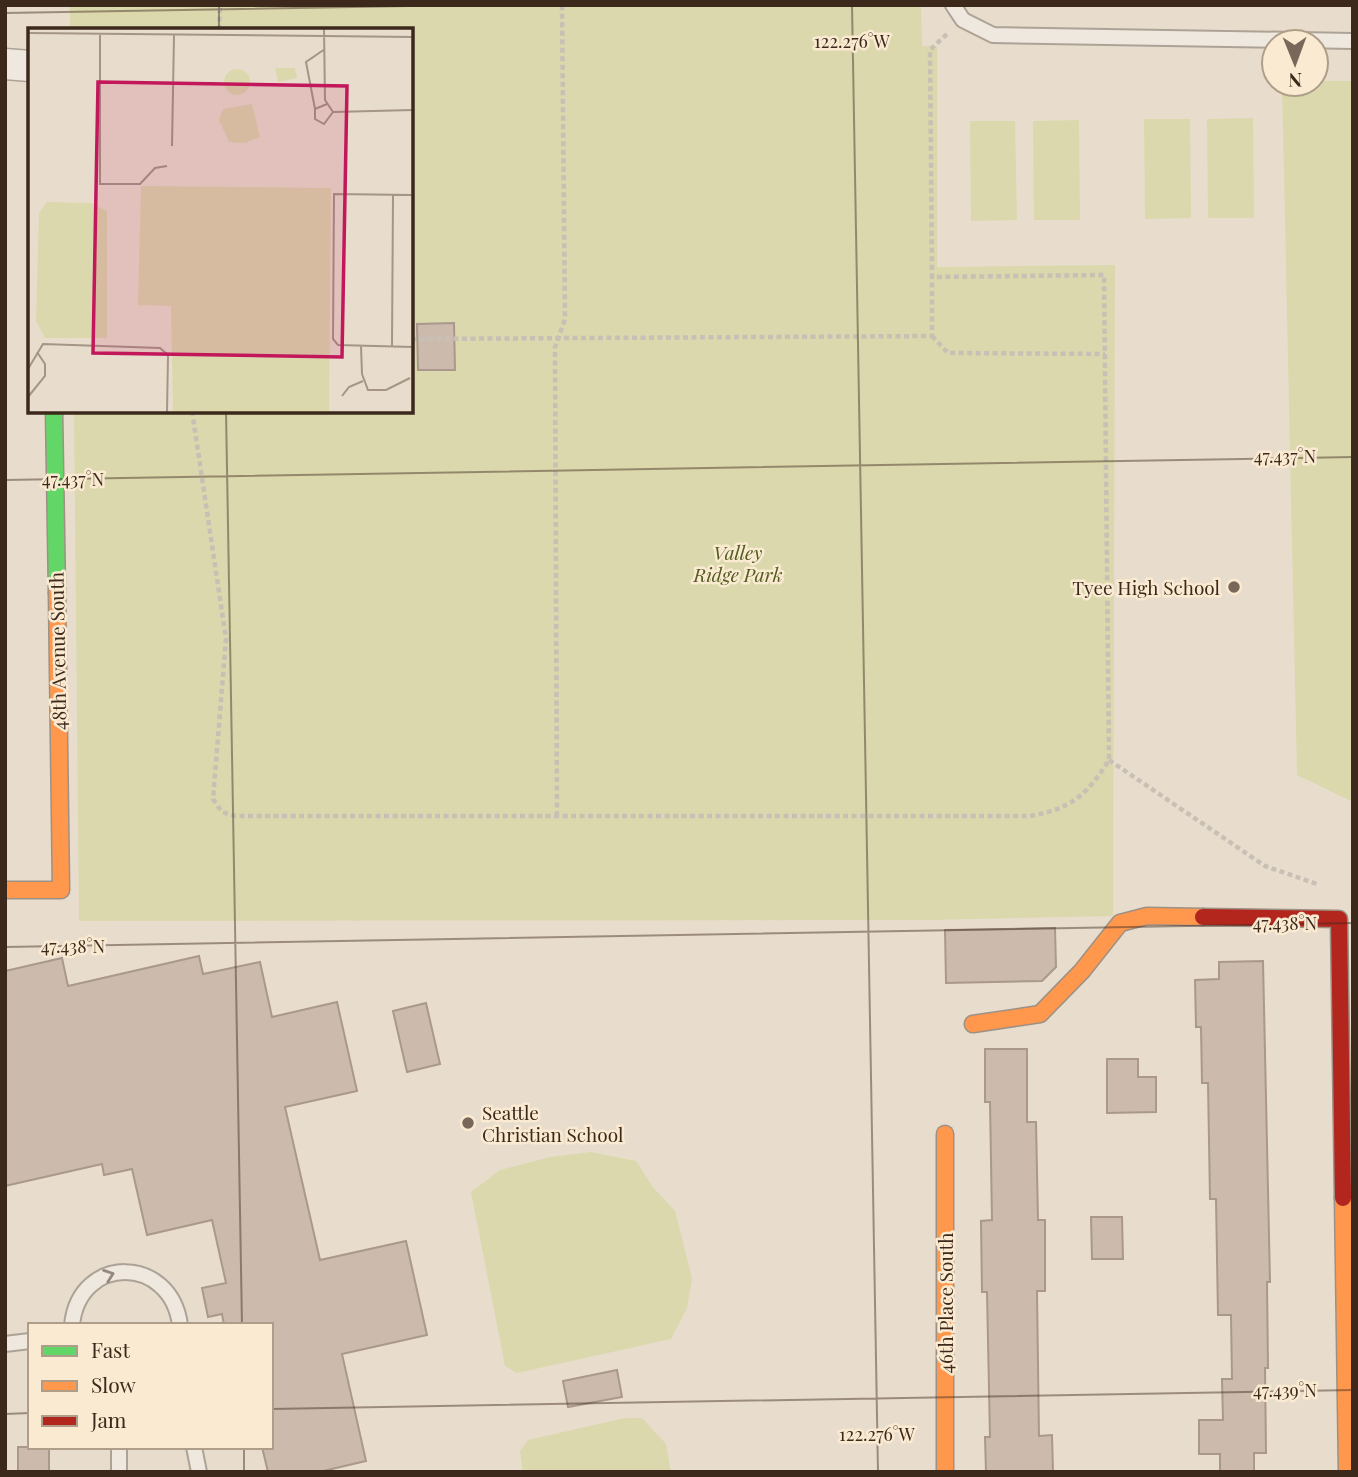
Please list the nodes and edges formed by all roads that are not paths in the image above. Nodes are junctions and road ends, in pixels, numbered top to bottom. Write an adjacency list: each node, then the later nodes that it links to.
1 (953, 5): 2 (lane)
2 (1353, 41)
3 (5, 64): 4 (street)
4 (28, 66)
5 (54, 413): 6 (street, 48th Avenue South)
6 (5, 890)
7 (973, 1024): 18 (street)
8 (946, 1134): 17 (street, 46th Place South)
9 (72, 1323): 10 (lane, one-way to 10)
10 (179, 1323)
11 (28, 1341): 12 (lane)
12 (5, 1345)
13 (119, 1449): 15 (lane)
14 (194, 1449): 16 (lane)
15 (119, 1472)
16 (199, 1472)
17 (945, 1472)
18 (1347, 1472)

